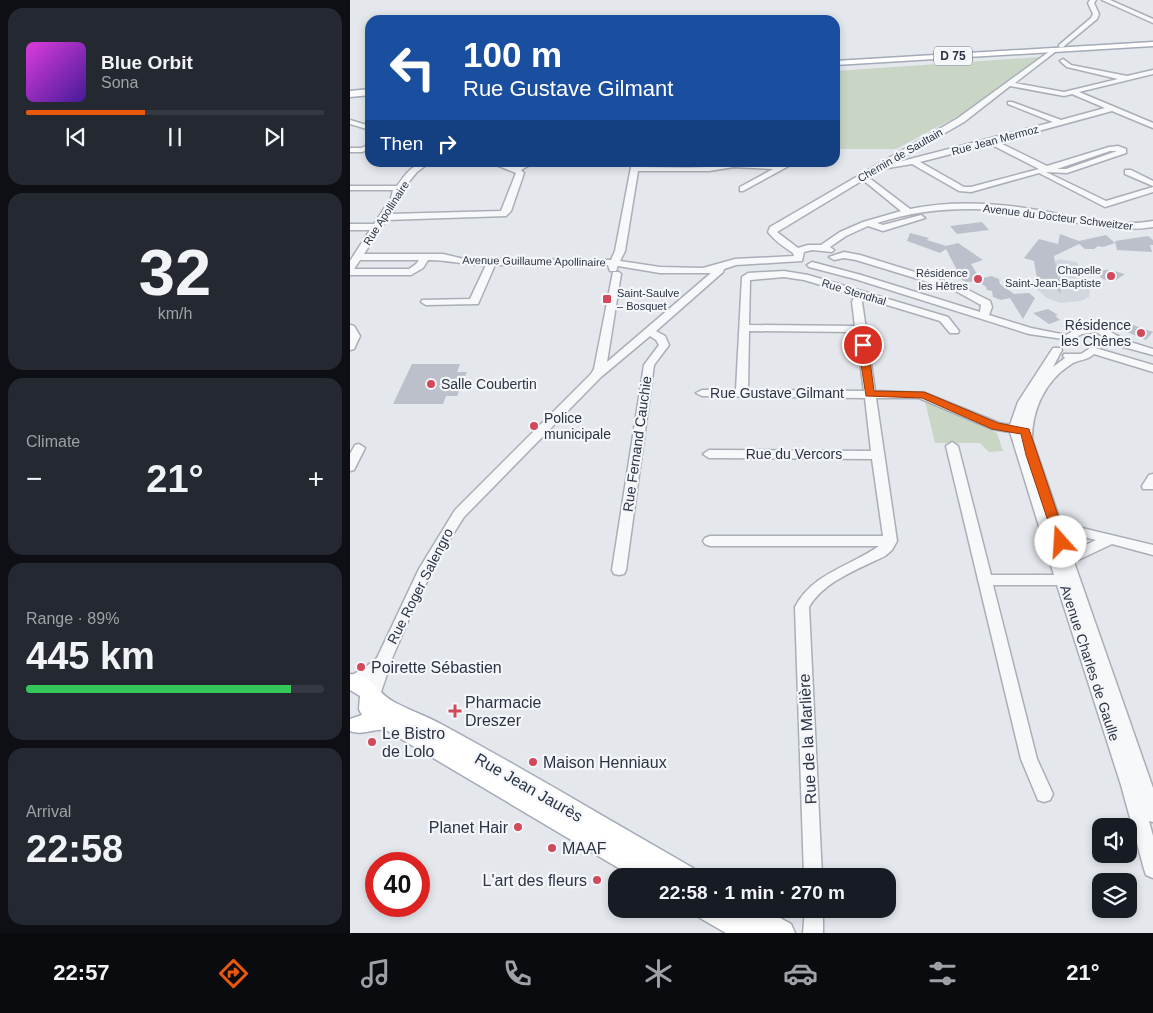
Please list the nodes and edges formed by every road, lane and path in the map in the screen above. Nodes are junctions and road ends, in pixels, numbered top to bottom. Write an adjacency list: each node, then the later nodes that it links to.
1 (1093, 0): 5 (street)
2 (1105, 0): 3 (street)
3 (1153, 21)
4 (1153, 43): 8 (main road, D 75)
5 (1061, 46)
6 (1052, 52): 11 (street, Chemin de Saultain)
7 (1063, 61): 10 (street)
8 (840, 63)
9 (1153, 72): 10 (street)
10 (1128, 78): 13 (street)
11 (1008, 84): 13 (street); 33 (street, Chemin de Saultain)
12 (365, 92): 14 (main road)
13 (1073, 92): 16 (street)
14 (350, 94)
15 (1010, 103): 18 (street)
16 (1112, 108): 18 (street, Rue Jean Mermoz); 20 (street)
17 (350, 122): 19 (street)
18 (1060, 122): 21 (street, Rue Jean Mermoz)
19 (365, 126)
20 (1153, 126)
21 (990, 141): 24 (street, Rue Jean Mermoz); 36 (street)
22 (365, 148): 23 (street)
23 (350, 150)
24 (914, 162): 33 (street, Rue Jean Mermoz); 36 (street)
25 (418, 167): 41 (street, Rue Apollinaire)
26 (509, 167): 34 (street)
27 (520, 167): 34 (street)
28 (635, 167): 59 (street, Rue Roger Salengro)
29 (654, 167): 30 (street)
30 (729, 167)
31 (773, 167): 35 (street)
32 (783, 167): 35 (street)
33 (878, 168): 38 (street, Chemin de Saultain)
34 (516, 169): 46 (street)
35 (780, 169): 42 (street)
36 (1042, 170): 36 (street); 43 (street)
37 (1128, 172): 39 (street)
38 (862, 176): 45 (street); 52 (street, Chemin de Saultain)
39 (1153, 184)
40 (350, 188): 41 (street)
41 (399, 188): 46 (street, Rue Apollinaire)
42 (743, 189)
43 (1153, 189)
44 (981, 211): 45 (street, Avenue du Docteur Schweitzer); 47 (street); 48 (street, Avenue du Docteur Schweitzer)
45 (908, 212): 47 (street, Avenue du Docteur Schweitzer)
46 (383, 217): 50 (street, Rue Apollinaire)
47 (868, 223): 51 (street, Avenue du Docteur Schweitzer)
48 (1153, 225)
49 (350, 227): 50 (street)
50 (377, 227): 53 (street, Rue Apollinaire)
51 (822, 248): 52 (street); 55 (street)
52 (799, 256): 57 (street); 61 (street)
53 (357, 257): 54 (street, Avenue Guillaume Apollinaire); 58 (street, Rue Apollinaire)
54 (425, 257): 56 (street, Avenue Guillaume Apollinaire); 60 (street)
55 (833, 259): 57 (street); 62 (street); 65 (street)
56 (492, 262): 59 (street, Avenue Guillaume Apollinaire); 64 (street)
57 (812, 265): 62 (street)
58 (350, 268)
59 (614, 269): 61 (street); 77 (street, Rue Roger Salengro)
60 (350, 272)
61 (706, 275): 70 (street)
62 (858, 277): 65 (street)
63 (861, 294): 67 (street, Rue Stendhal); 68 (street); 71 (street, Rue Stendhal)
64 (426, 302)
65 (984, 316): 69 (street)
66 (350, 328): 73 (street)
67 (744, 328): 68 (street); 85 (street)
68 (861, 328): 86 (street)
69 (1029, 330): 72 (street); 74 (street)
70 (649, 331): 79 (street); 99 (street, Rue Fernand Cauchie)
71 (954, 331)
72 (1066, 337): 74 (street, Avenue Charles de Gaulle); 75 (street); 76 (street)
73 (350, 347)
74 (1056, 349): 80 (street); 87 (street, Avenue Charles de Gaulle)
75 (1092, 350): 80 (street, Avenue Charles de Gaulle); 81 (street)
76 (1140, 350): 78 (street); 81 (street)
77 (604, 351): 79 (street); 83 (street, Rue Roger Salengro)
78 (1153, 352)
79 (620, 354): 83 (street)
80 (1075, 357): 87 (street, Avenue Charles de Gaulle)
81 (1133, 363): 82 (street)
82 (1153, 369)
83 (596, 376): 102 (street, Rue Roger Salengro)
84 (702, 393): 85 (street, Rue Gustave Gilmant)
85 (742, 393): 86 (street, Rue Gustave Gilmant)
86 (869, 394): 87 (street, Rue Gustave Gilmant); 91 (street)
87 (1020, 431): 93 (street, Avenue Charles de Gaulle)
88 (952, 446): 100 (street)
89 (359, 448): 92 (street)
90 (709, 454): 91 (street, Rue du Vercors)
91 (878, 455): 96 (street)
92 (350, 467)
93 (1050, 526): 94 (street); 98 (street, Avenue Charles de Gaulle)
94 (1110, 540): 97 (street); 98 (street)
95 (710, 541): 96 (street)
96 (890, 541): 110 (street, Rue de la Marlière)
97 (1153, 550)
98 (1061, 558): 101 (street, Avenue Charles de Gaulle)
99 (619, 570)
100 (987, 580): 101 (street); 106 (street)
101 (1068, 580): 107 (street, Avenue Charles de Gaulle); 111 (street, Avenue Charles de Gaulle)
102 (384, 659): 103 (street, Rue Roger Salengro); 104 (street, Rue Roger Salengro)
103 (352, 682): 104 (main road, Rue Jean Jaurès)
104 (372, 698): 105 (main road); 109 (main road, Rue Jean Jaurès)
105 (353, 729): 108 (main road, Rue Jean Jaurès)
106 (1044, 794)
107 (1153, 814)
108 (640, 868)
109 (670, 868)
110 (813, 868)
111 (1153, 869)
112 (724, 918): 115 (main road)
113 (756, 918): 116 (main road)
114 (814, 918): 117 (street)
115 (750, 933)
116 (782, 933)
117 (813, 933)

